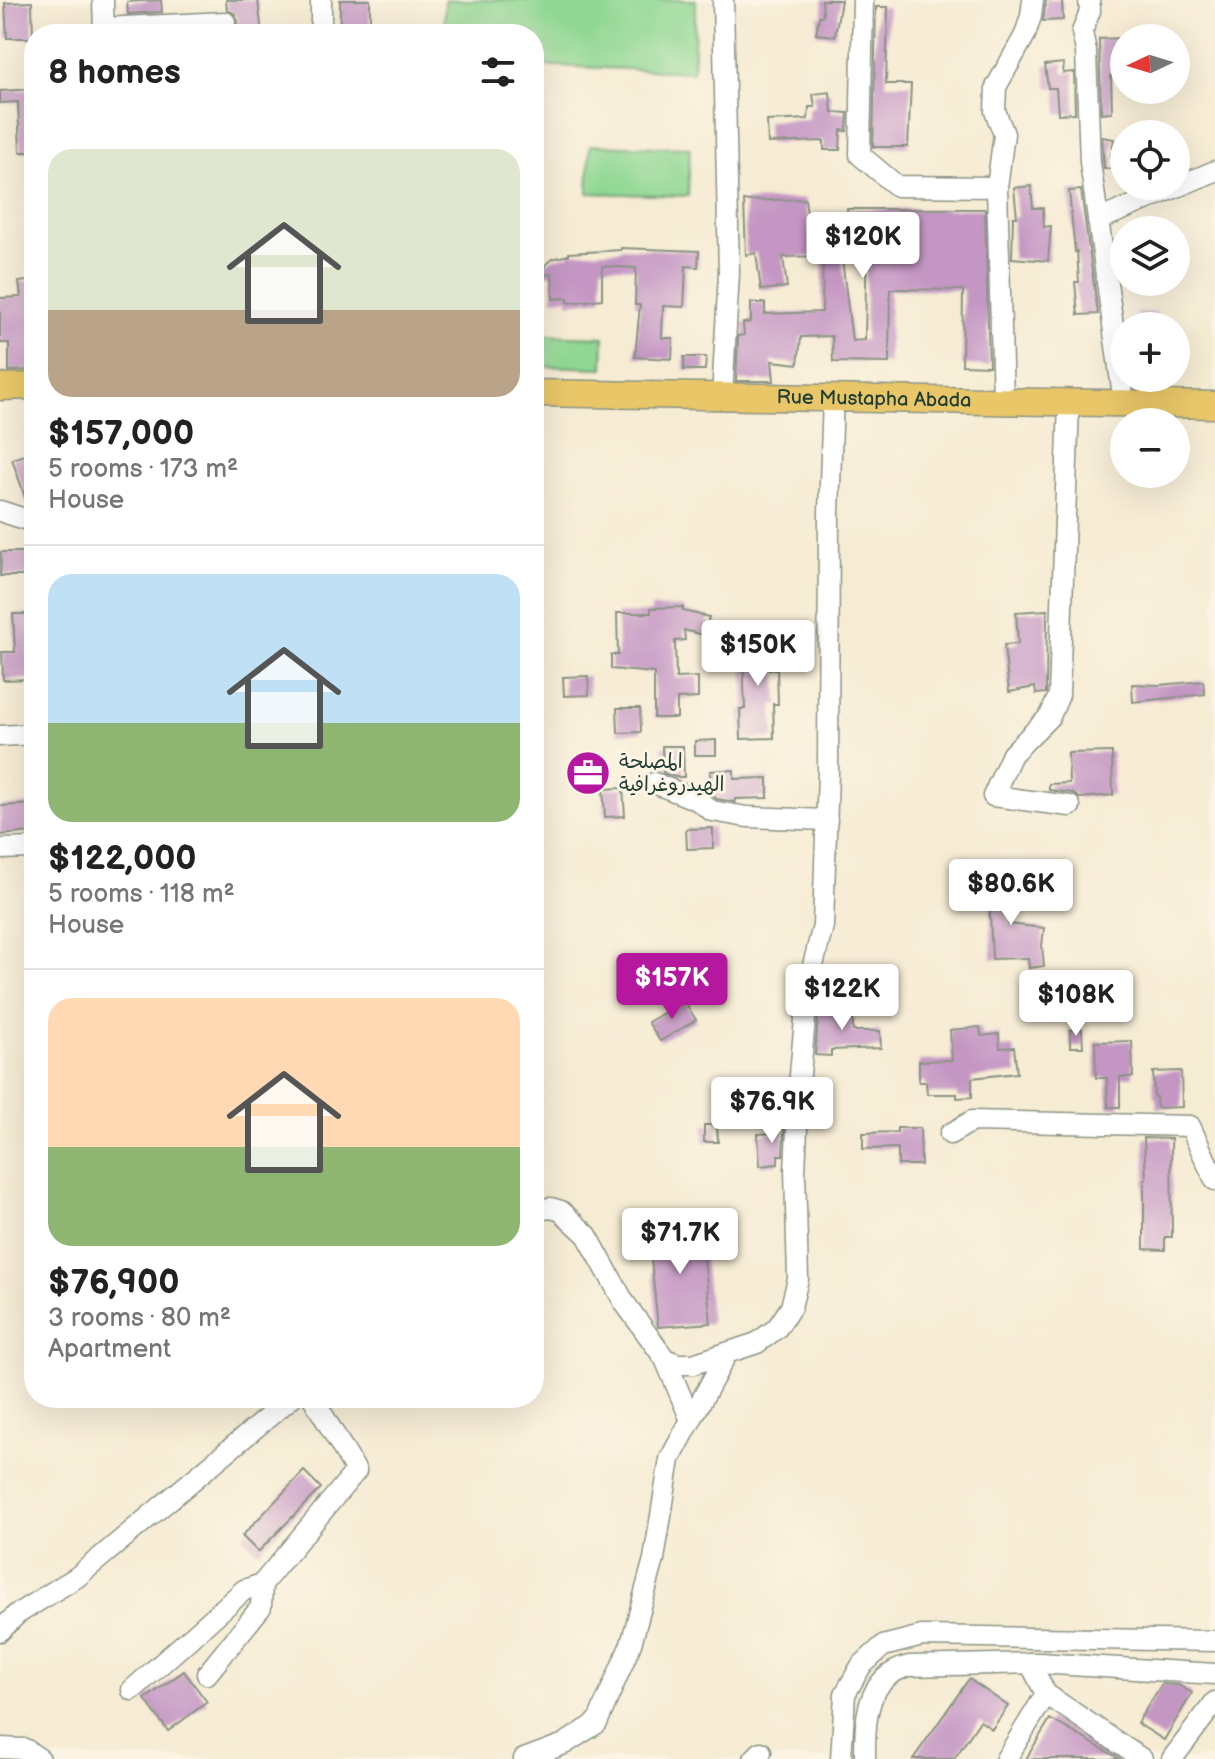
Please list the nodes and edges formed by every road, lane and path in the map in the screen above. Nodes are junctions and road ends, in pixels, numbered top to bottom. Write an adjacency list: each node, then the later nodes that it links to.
1 (103, 0): 8 (street)
2 (321, 0): 10 (street)
3 (723, 0): 17 (street)
4 (863, 0): 12 (street)
5 (1033, 0): 12 (street)
6 (1089, 0): 13 (street)
7 (225, 22): 9 (street)
8 (104, 24)
9 (198, 24)
10 (321, 24)
11 (1215, 171): 13 (street)
12 (997, 187): 19 (street)
13 (1098, 220): 21 (street)
14 (24, 386): 15 (main road)
15 (0, 387)
16 (544, 393): 17 (main road, Rue Mustapha Abada)
17 (722, 397): 18 (main road, Rue Mustapha Abada)
18 (833, 397): 19 (main road, Rue Mustapha Abada); 29 (street)
19 (1003, 400): 20 (main road, Rue Mustapha Abada)
20 (1069, 402): 21 (main road, Rue Mustapha Abada); 28 (street)
21 (1124, 403): 22 (main road, Rue Mustapha Abada)
22 (1215, 405)
23 (0, 511): 24 (street)
24 (24, 519)
25 (24, 735): 26 (street)
26 (0, 736)
27 (654, 783): 29 (street)
28 (1070, 806)
29 (827, 820): 35 (street)
30 (24, 848): 31 (street)
31 (0, 849)
32 (950, 1134): 33 (street)
33 (1215, 1180)
34 (544, 1209): 36 (street)
35 (726, 1355): 36 (street); 39 (street)
36 (665, 1359): 39 (street)
37 (279, 1408): 41 (street)
38 (319, 1408): 40 (street)
39 (691, 1420): 51 (street)
40 (262, 1584): 44 (street); 46 (street)
41 (0, 1631)
42 (1215, 1641): 52 (street)
43 (1030, 1663): 45 (street); 47 (street); 53 (street)
44 (207, 1674)
45 (1215, 1674)
46 (132, 1690)
47 (1046, 1694): 54 (street); 55 (street)
48 (1214, 1705): 56 (street)
49 (0, 1748): 50 (street)
50 (40, 1759)
51 (524, 1759)
52 (841, 1759)
53 (865, 1759)
54 (1006, 1759)
55 (1142, 1759)
56 (1172, 1759)

